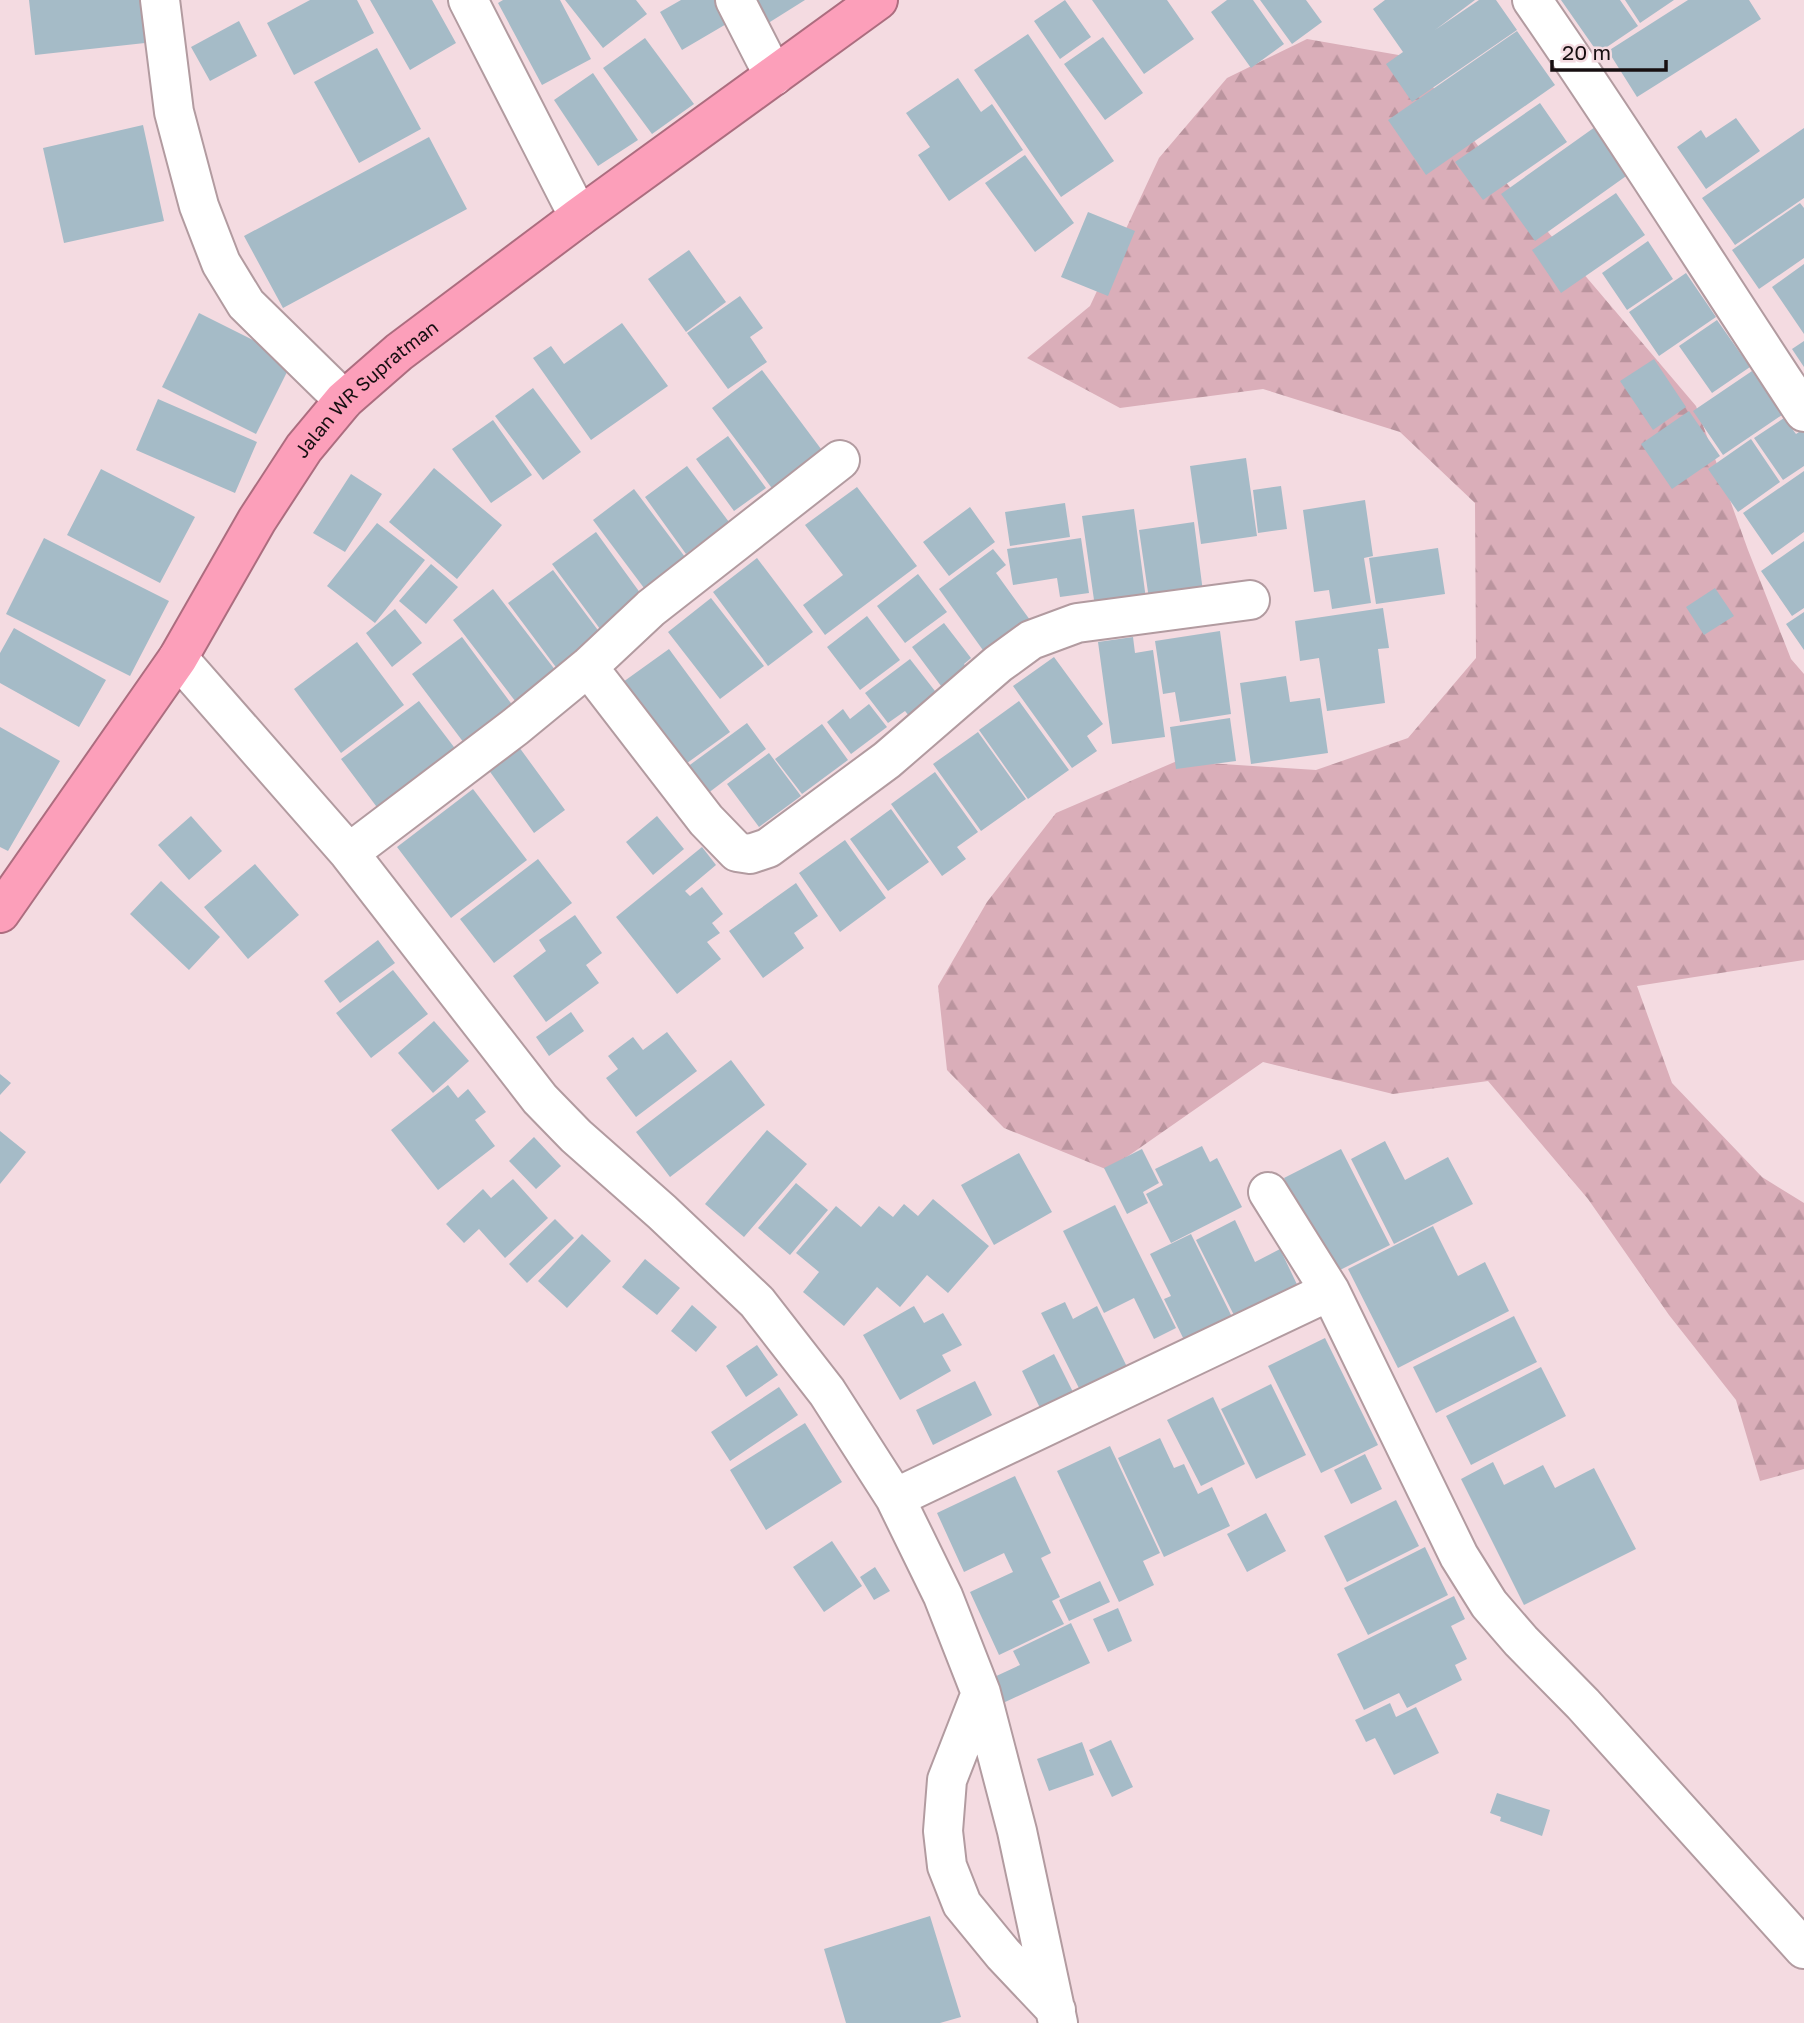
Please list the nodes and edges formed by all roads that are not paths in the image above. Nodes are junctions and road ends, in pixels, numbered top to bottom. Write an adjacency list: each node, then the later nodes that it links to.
1 (160, 0): 8 (street)
2 (468, 0): 7 (street)
3 (735, 0): 6 (street)
4 (878, 0): 6 (highway, Jalan WR Supratman)
5 (1532, 0): 9 (street)
6 (774, 76): 7 (highway, Jalan WR Supratman)
7 (579, 217): 8 (highway, Jalan WR Supratman)
8 (344, 400): 12 (highway, Jalan WR Supratman)
9 (1804, 412)
10 (840, 460): 13 (street)
11 (1250, 600): 13 (street)
12 (178, 658): 14 (street); 15 (highway, Jalan WR Supratman)
13 (588, 667): 14 (street)
14 (349, 853): 18 (street)
15 (0, 913)
16 (1268, 1192): 17 (street)
17 (1330, 1291): 18 (street); 20 (street)
18 (895, 1498): 19 (street)
19 (981, 1693): 23 (street); 23 (street)
20 (1759, 1896): 21 (street); 22 (street)
21 (1804, 1918)
22 (1804, 1949)
23 (1057, 2017)

